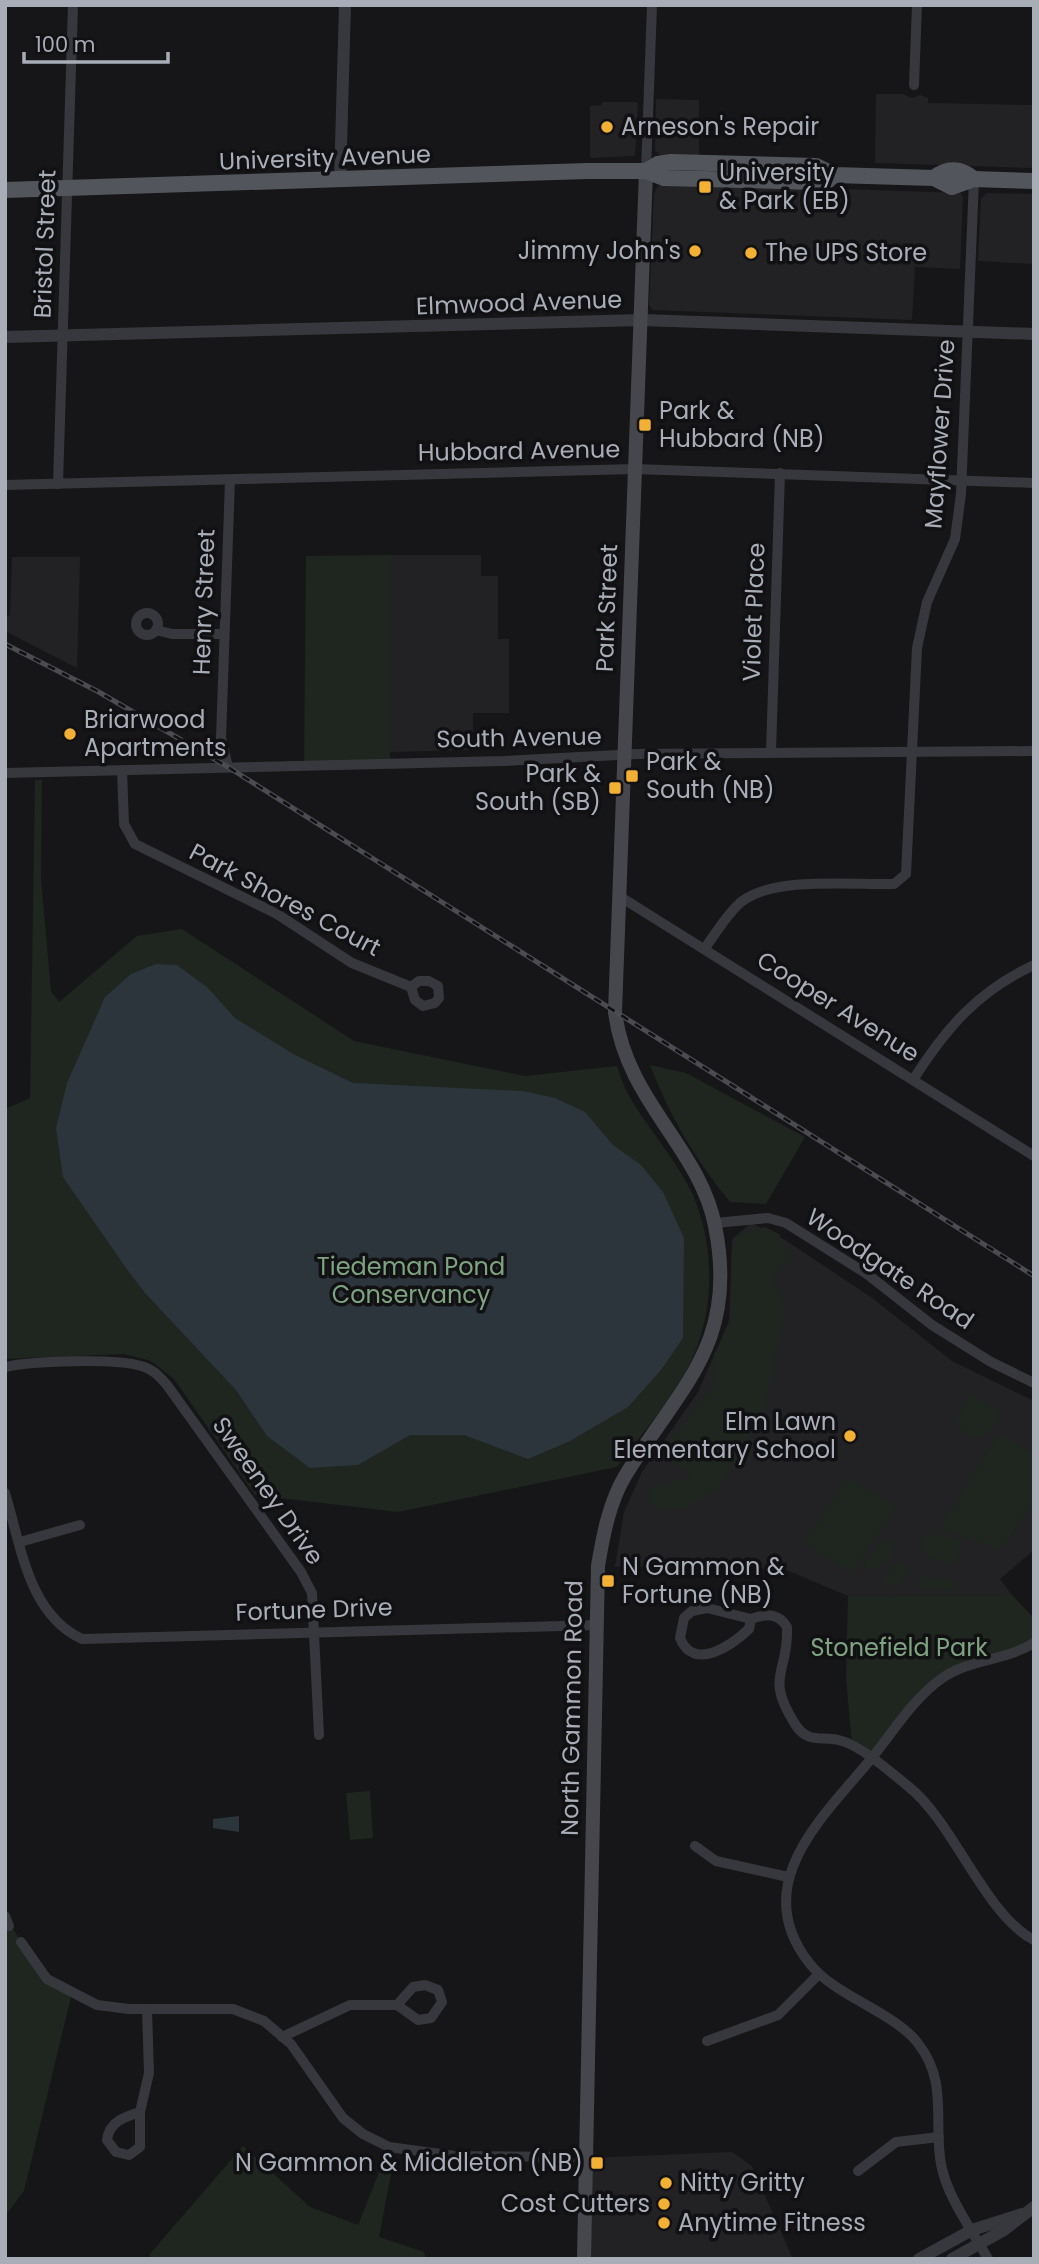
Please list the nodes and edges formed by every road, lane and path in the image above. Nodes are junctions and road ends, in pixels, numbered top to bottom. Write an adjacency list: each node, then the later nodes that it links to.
1 (73, 5): 10 (street, Bristol Street)
2 (345, 5): 8 (street)
3 (652, 5): 6 (street, Park Street)
4 (917, 5): 5 (street)
5 (914, 85)
6 (646, 171): 7 (main road, University Avenue); 8 (main road, University Avenue); 12 (main road, Park Street)
7 (974, 179): 9 (main road, University Avenue); 13 (street, Mayflower Drive)
8 (340, 181): 10 (main road, University Avenue)
9 (1034, 181)
10 (68, 188): 11 (main road, University Avenue); 15 (street, Bristol Street)
11 (5, 190)
12 (642, 320): 13 (street, Elmwood Avenue); 15 (street, Elmwood Avenue); 17 (main road, Park Street)
13 (968, 332): 14 (street, Elmwood Avenue); 20 (street, Mayflower Drive)
14 (1034, 334)
15 (62, 336): 16 (street, Elmwood Avenue); 22 (street, Bristol Street)
16 (5, 337)
17 (635, 469): 18 (street, Hubbard Avenue); 19 (street, Hubbard Avenue); 29 (main road, Park Street)
18 (780, 473): 20 (street, Hubbard Avenue); 27 (street, Violet Place)
19 (230, 480): 22 (street, Hubbard Avenue); 25 (street, Henry Street)
20 (961, 481): 21 (street, Hubbard Avenue); 28 (street, Mayflower Drive)
21 (1034, 483)
22 (58, 484): 23 (street, Hubbard Avenue)
23 (5, 485)
24 (156, 630): 25 (street)
25 (223, 634): 30 (street, Henry Street)
26 (1034, 751): 28 (street, South Avenue)
27 (771, 752): 28 (street, South Avenue); 29 (street, South Avenue)
28 (913, 752): 34 (street, Mayflower Drive)
29 (624, 755): 30 (street, South Avenue); 33 (main road, Park Street)
30 (228, 767): 31 (street, South Avenue)
31 (122, 770): 32 (street, South Avenue); 36 (street, Park Shores Court)
32 (5, 773)
33 (619, 895): 34 (street, Cooper Avenue); 39 (main road, Park Street)
34 (705, 948): 37 (street, Cooper Avenue)
35 (1034, 965): 37 (street)
36 (411, 987)
37 (913, 1080): 38 (street, Cooper Avenue)
38 (1034, 1156)
39 (703, 1191): 40 (main road, North Gammon Road)
40 (715, 1223): 42 (street, Woodgate Road); 47 (main road, North Gammon Road)
41 (5, 1367): 48 (street, Sweeney Drive)
42 (1034, 1383)
43 (5, 1493): 45 (street)
44 (80, 1525): 45 (street)
45 (20, 1542): 48 (street, Fortune Drive)
46 (751, 1619): 46 (street); 51 (street)
47 (597, 1625): 48 (street, Fortune Drive); 63 (main road, North Gammon Road)
48 (315, 1631): 50 (street, Sweeney Drive)
49 (1034, 1643): 51 (street)
50 (319, 1735)
51 (870, 1759): 53 (street); 54 (street)
52 (695, 1846): 53 (street)
53 (788, 1877): 56 (street)
54 (1034, 1940)
55 (21, 1942): 58 (street)
56 (819, 1974): 60 (street); 62 (street)
57 (397, 2005): 59 (street)
58 (147, 2008): 59 (street); 61 (street)
59 (282, 2036): 63 (street)
60 (706, 2042)
61 (140, 2112)
62 (939, 2137): 64 (street); 66 (street)
63 (586, 2157): 68 (main road, North Gammon Road)
64 (858, 2172)
65 (1028, 2210): 66 (street); 67 (street)
66 (972, 2230): 67 (street); 69 (street)
67 (980, 2244): 70 (street); 71 (street)
68 (583, 2259)
69 (919, 2259)
70 (952, 2259)
71 (988, 2259)

